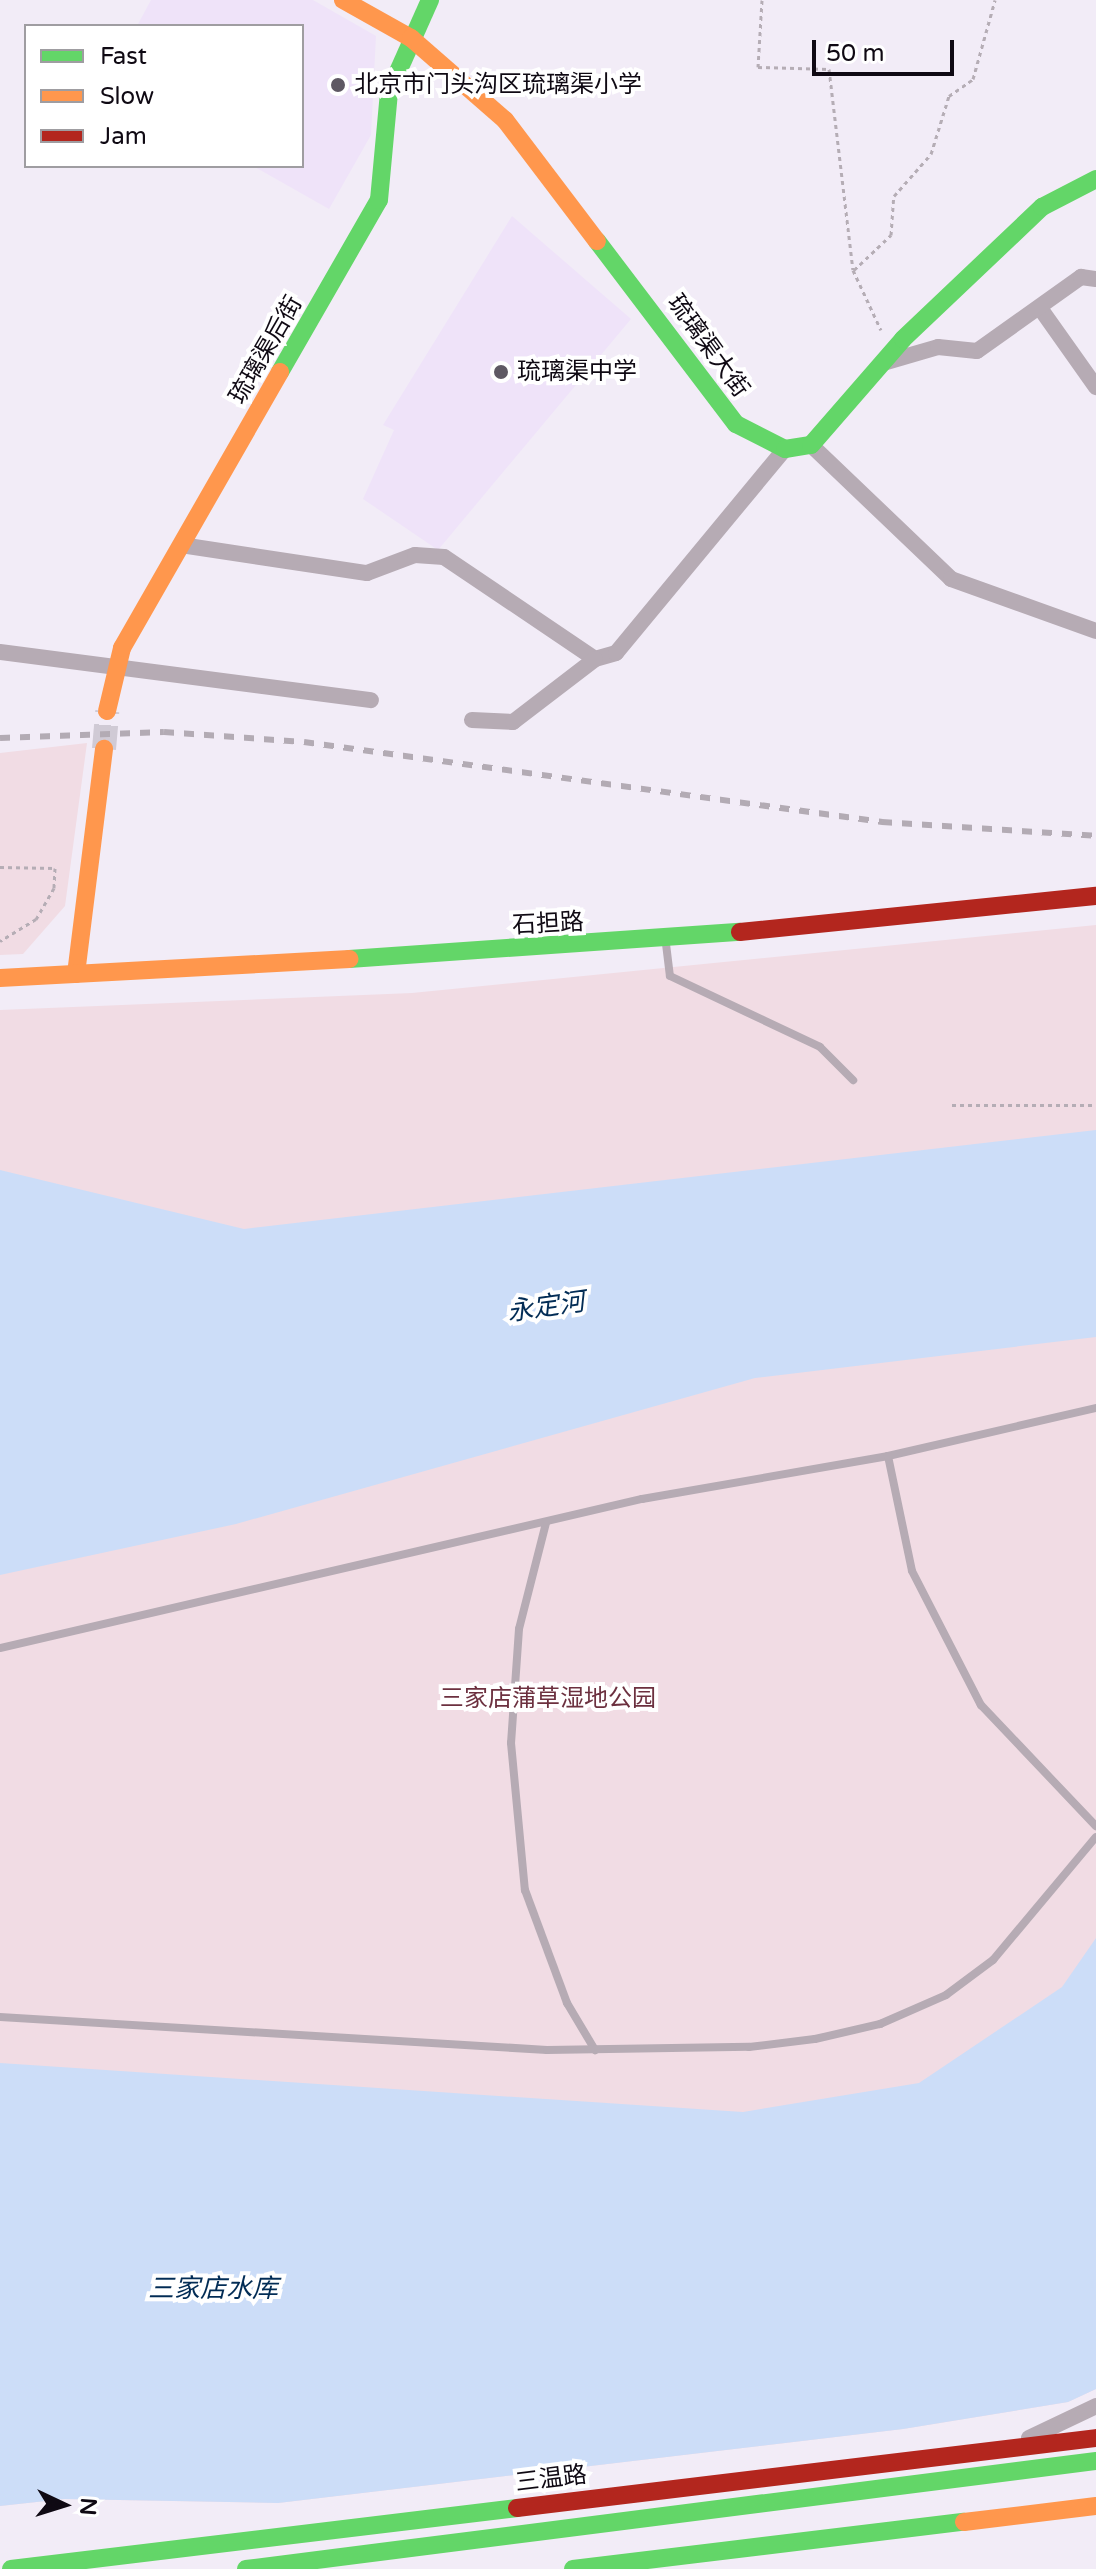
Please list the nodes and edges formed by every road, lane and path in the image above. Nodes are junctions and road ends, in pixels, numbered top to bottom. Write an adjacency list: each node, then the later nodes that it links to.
1 (343, 0): 5 (main road, 琉璃渠大街)
2 (430, 0): 5 (main road, 琉璃渠后街)
3 (762, 0): 7 (path)
4 (995, 0): 7 (path)
5 (411, 38): 13 (main road, 琉璃渠大街); 14 (main road, 琉璃渠后街)
6 (1096, 179): 10 (main road)
7 (853, 270): 10 (path)
8 (1096, 279): 9 (street)
9 (1040, 308): 10 (street); 11 (street)
10 (888, 356): 12 (main road)
11 (1096, 387)
12 (811, 445): 13 (main road); 15 (street)
13 (785, 449): 17 (street)
14 (181, 545): 17 (street); 18 (main road, 琉璃渠后街)
15 (1096, 631)
16 (0, 652): 18 (street)
17 (595, 659): 21 (street)
18 (115, 665): 19 (street); 20 (main road, 琉璃渠后街)
19 (371, 700)
20 (107, 711)
21 (472, 720)
22 (104, 749): 27 (main road)
23 (0, 867): 26 (path)
24 (1096, 896): 25 (main road, 石担路)
25 (665, 939): 27 (main road, 石担路); 29 (lane)
26 (0, 941)
27 (76, 974): 28 (main road, 石担路)
28 (0, 978)
29 (853, 1080)
30 (952, 1105): 31 (path)
31 (1096, 1105)
32 (1096, 1408): 33 (lane)
33 (888, 1456): 34 (lane); 36 (lane)
34 (546, 1523): 35 (lane); 39 (lane)
35 (0, 1648)
36 (1096, 1826)
37 (1096, 1837): 39 (lane)
38 (0, 2017): 39 (lane)
39 (595, 2050)
40 (1096, 2406): 42 (street)
41 (1096, 2438): 42 (main road, 三温路)
42 (1009, 2448): 45 (main road, 三温路)
43 (1096, 2461): 46 (main road)
44 (1096, 2506): 47 (main road)
45 (11, 2569)
46 (246, 2569)
47 (573, 2569)

